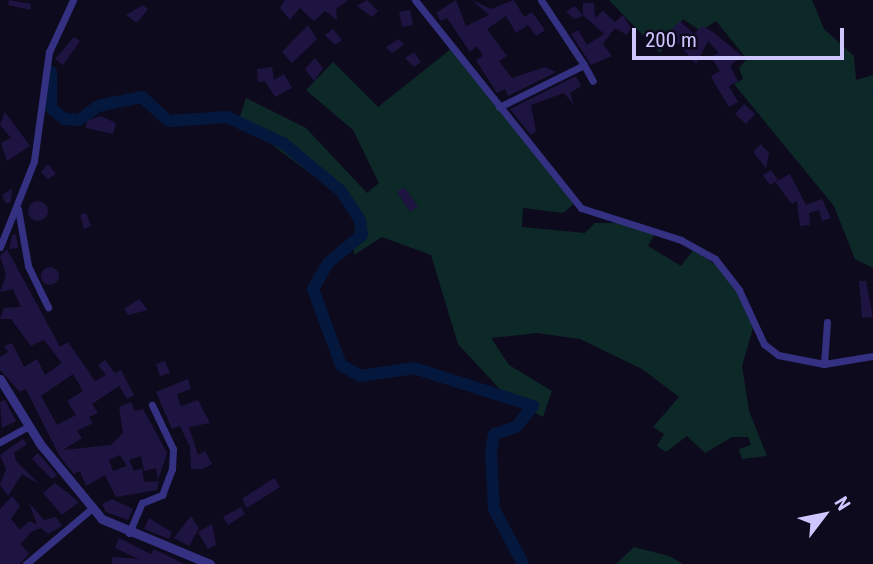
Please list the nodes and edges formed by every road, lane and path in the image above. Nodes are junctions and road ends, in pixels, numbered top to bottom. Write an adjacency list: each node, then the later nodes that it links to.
1 (73, 0): 7 (street)
2 (415, 0): 6 (street)
3 (541, 0): 4 (street)
4 (584, 65): 5 (street); 6 (street)
5 (593, 82)
6 (499, 107): 12 (street)
7 (18, 209): 8 (street); 9 (street)
8 (0, 247)
9 (48, 307)
10 (827, 322): 12 (street)
11 (873, 356): 12 (street)
12 (824, 365)
13 (0, 379): 15 (street)
14 (152, 405): 18 (street)
15 (29, 426): 16 (street); 17 (street)
16 (0, 442)
17 (91, 509): 18 (street); 19 (street)
18 (129, 533): 20 (street)
19 (26, 564)
20 (209, 564)

